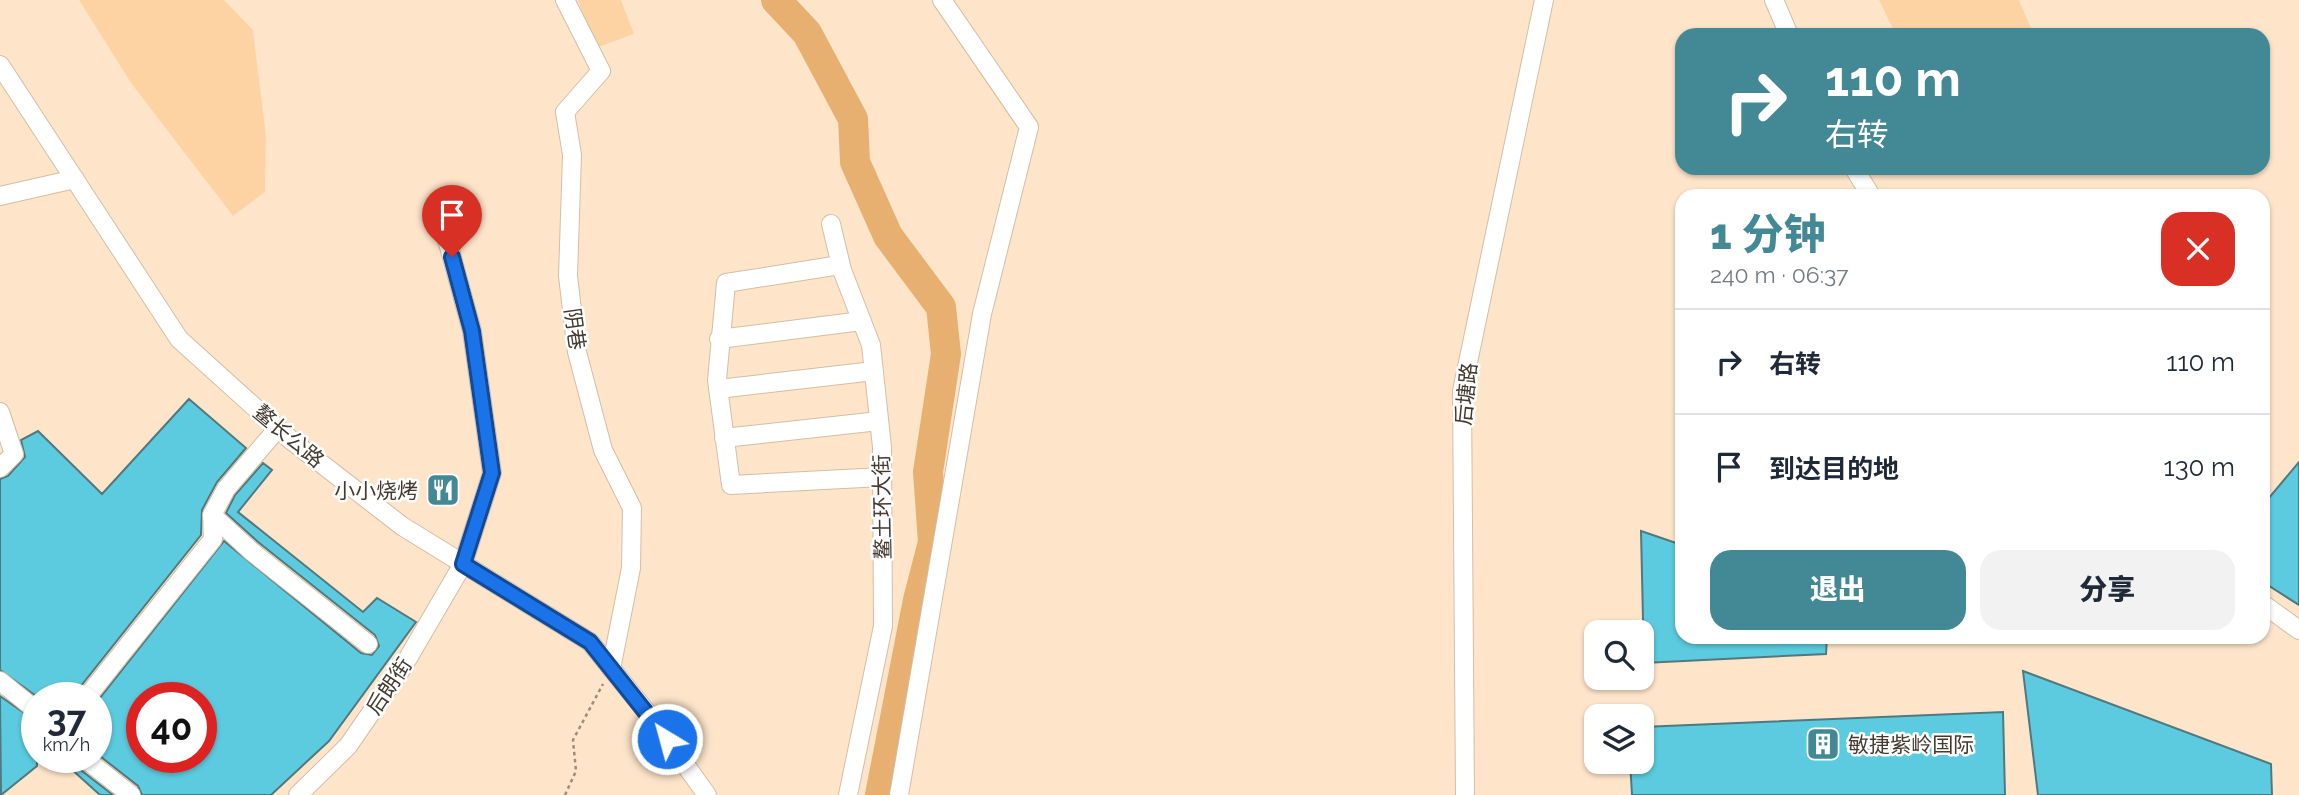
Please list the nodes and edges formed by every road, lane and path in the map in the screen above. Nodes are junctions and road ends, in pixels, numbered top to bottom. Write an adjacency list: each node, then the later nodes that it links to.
1 (565, 0): 27 (street, 阴巷)
2 (942, 0): 37 (street)
3 (1544, 0): 38 (street, 后塘路)
4 (1774, 0): 5 (street)
5 (1786, 28)
6 (0, 65): 7 (street, 鳌长公路)
7 (75, 179): 8 (street); 18 (street, 鳌长公路)
8 (0, 196)
9 (831, 224): 11 (street, 鳌土环大街)
10 (445, 232): 23 (street, 后朗街)
11 (841, 265): 12 (street, 鳌土环大街); 13 (street)
12 (862, 321): 13 (street); 14 (street, 鳌土环大街)
13 (719, 339): 15 (street)
14 (874, 371): 15 (street); 17 (street, 鳌土环大街)
15 (718, 388): 19 (street)
16 (0, 412): 20 (street)
17 (879, 421): 19 (street); 21 (street, 鳌土环大街)
18 (278, 428): 22 (street); 23 (street, 鳌长公路)
19 (724, 438): 21 (street)
20 (0, 468)
21 (882, 477): 36 (street, 鳌土环大街)
22 (212, 515): 26 (street); 29 (street)
23 (463, 564): 27 (street, 鳌长公路); 33 (street, 后朗街)
24 (2270, 609): 25 (street)
25 (2299, 630)
26 (368, 644)
27 (611, 669): 34 (path); 35 (street, 鳌长公路)
28 (0, 681): 30 (street)
29 (99, 682)
30 (21, 698)
31 (103, 773): 32 (street)
32 (131, 795)
33 (298, 795)
34 (565, 795)
35 (708, 795)
36 (848, 795)
37 (899, 795)
38 (1465, 795)

